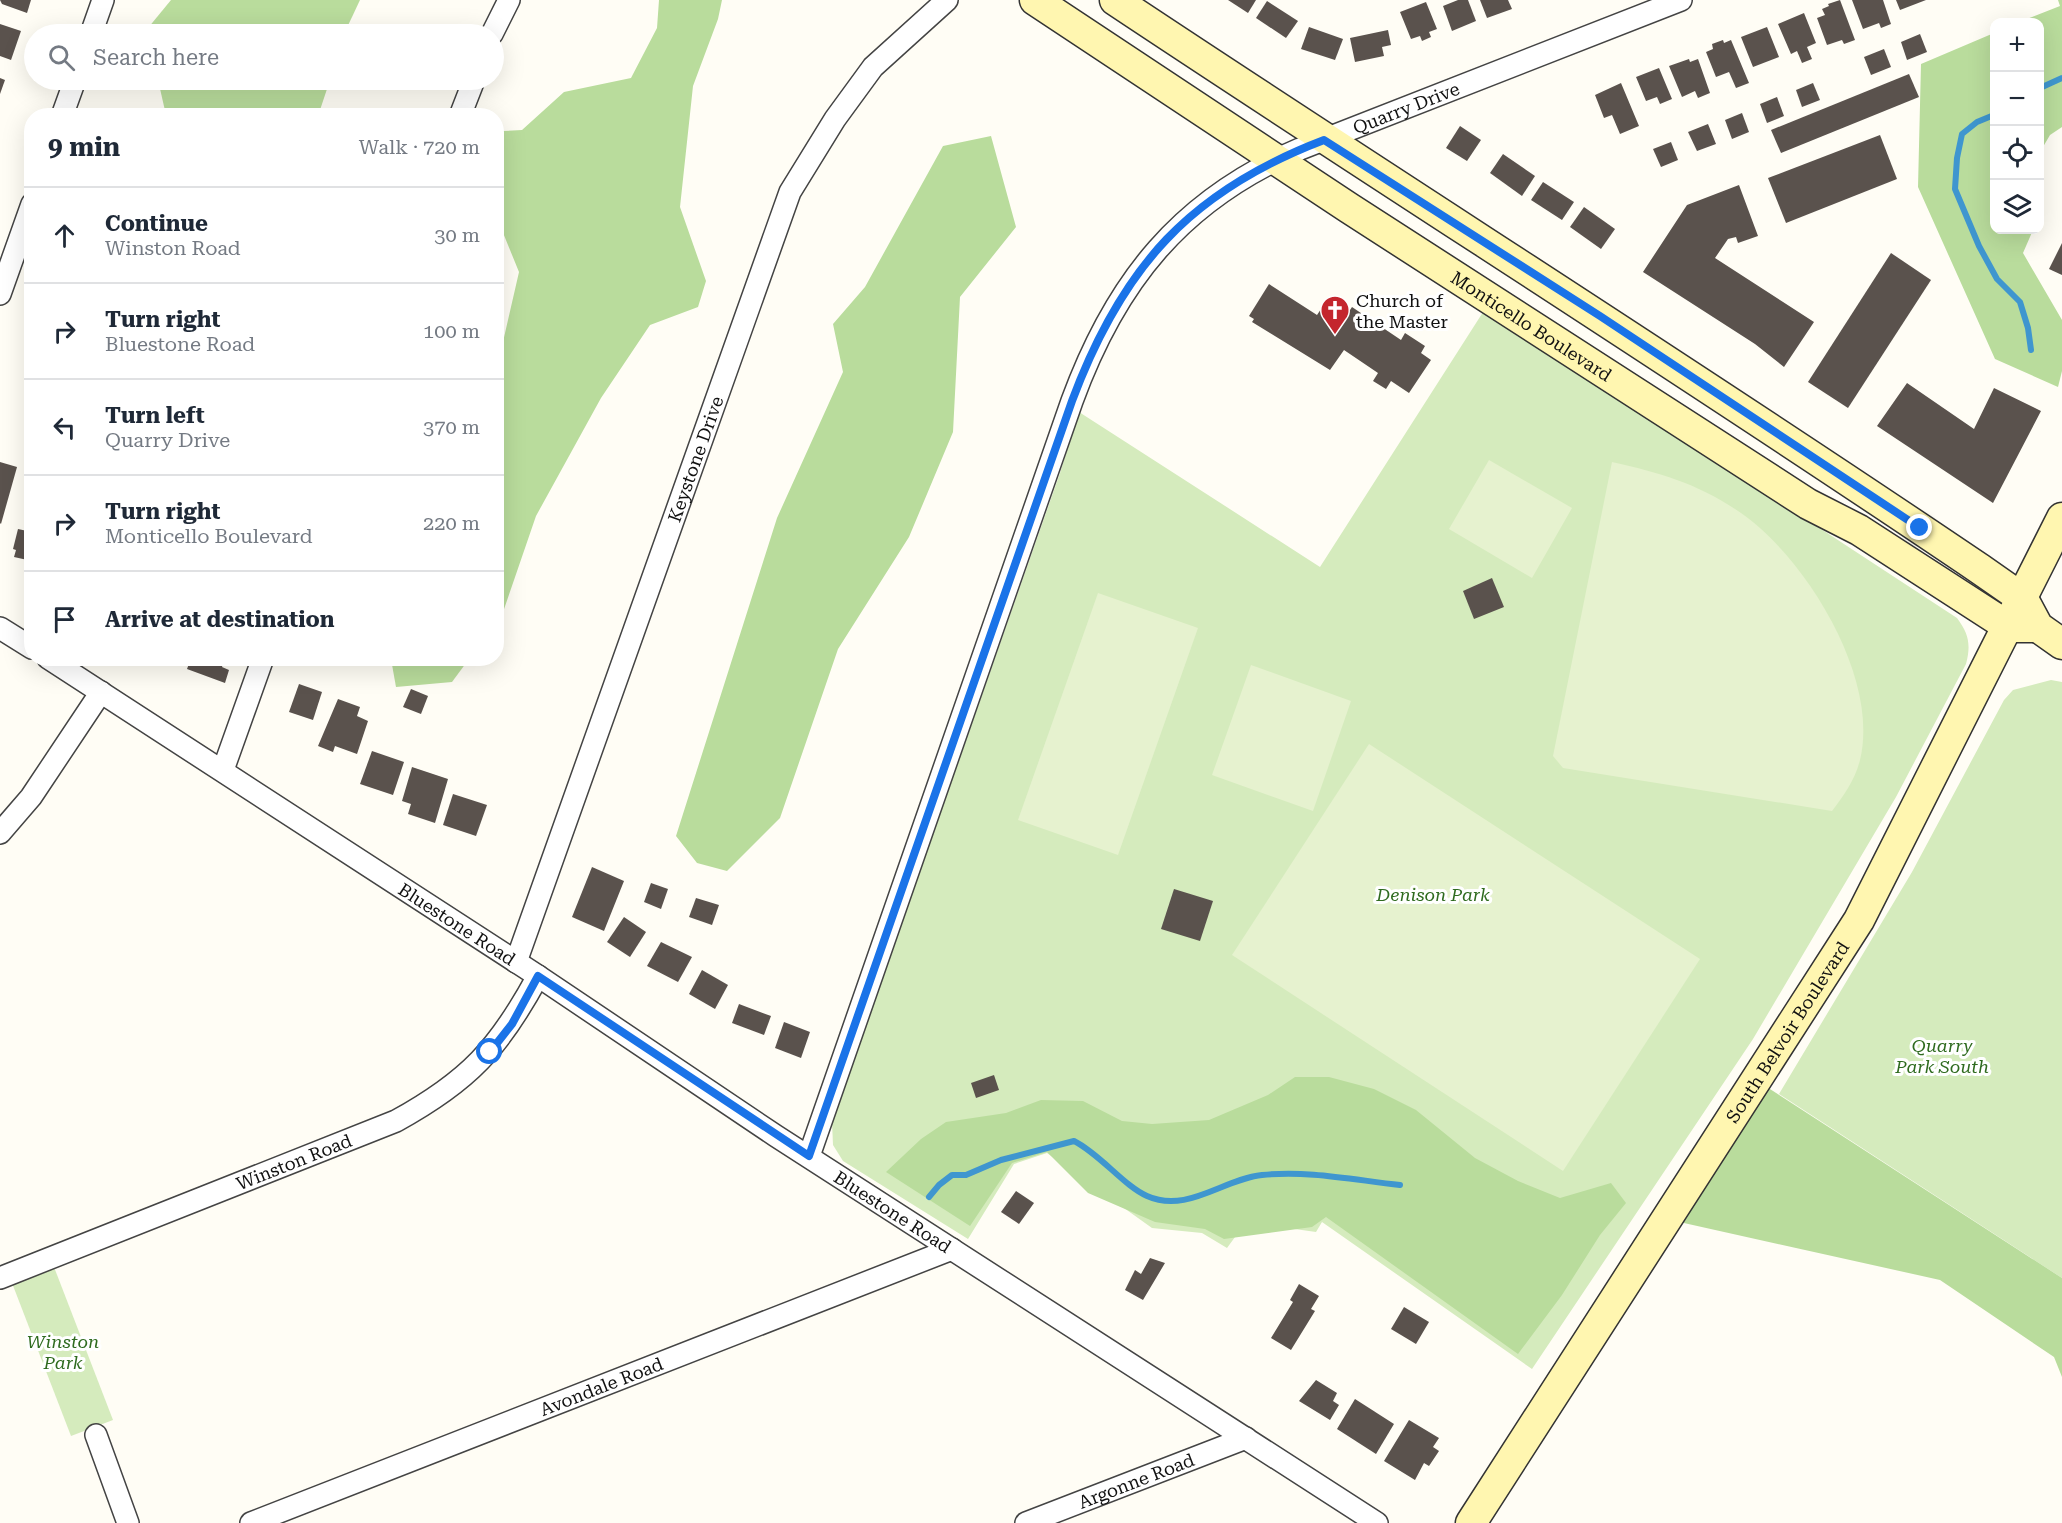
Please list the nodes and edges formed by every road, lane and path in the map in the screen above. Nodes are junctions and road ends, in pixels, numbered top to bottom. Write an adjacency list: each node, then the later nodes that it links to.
1 (103, 0): 7 (street)
2 (509, 0): 8 (street)
3 (947, 0): 28 (street, Keystone Drive)
4 (1035, 0): 14 (main road, Monticello Boulevard)
5 (1115, 0): 13 (main road)
6 (1681, 0): 13 (street, Quarry Drive)
7 (95, 24)
8 (497, 24)
9 (71, 90): 11 (street)
10 (470, 90): 12 (street)
11 (65, 108)
12 (463, 108)
13 (1324, 140): 14 (street, Quarry Drive); 18 (main road)
14 (1276, 159): 19 (main road, Monticello Boulevard); 30 (street, Quarry Drive)
15 (24, 226): 16 (street)
16 (0, 294)
17 (2062, 518): 18 (main road, South Belvoir Boulevard)
18 (2023, 599): 19 (main road, South Belvoir Boulevard)
19 (2023, 627): 22 (main road, Monticello Boulevard); 39 (main road, South Belvoir Boulevard)
20 (0, 628): 21 (street)
21 (24, 643)
22 (2062, 644)
23 (60, 666): 25 (street, Bluestone Road)
24 (260, 666): 26 (street)
25 (101, 692): 26 (street, Bluestone Road); 27 (street)
26 (224, 770): 28 (street, Bluestone Road)
27 (0, 833)
28 (516, 962): 29 (street, Bluestone Road)
29 (538, 976): 30 (street, Bluestone Road); 32 (street, Winston Road)
30 (809, 1156): 31 (street, Bluestone Road)
31 (952, 1249): 34 (street, Bluestone Road); 36 (street, Avondale Road)
32 (0, 1278)
33 (96, 1435): 35 (street)
34 (1246, 1438): 37 (street, Argonne Road); 38 (street, Bluestone Road)
35 (128, 1523)
36 (251, 1523)
37 (1026, 1523)
38 (1377, 1523)
39 (1471, 1523)

